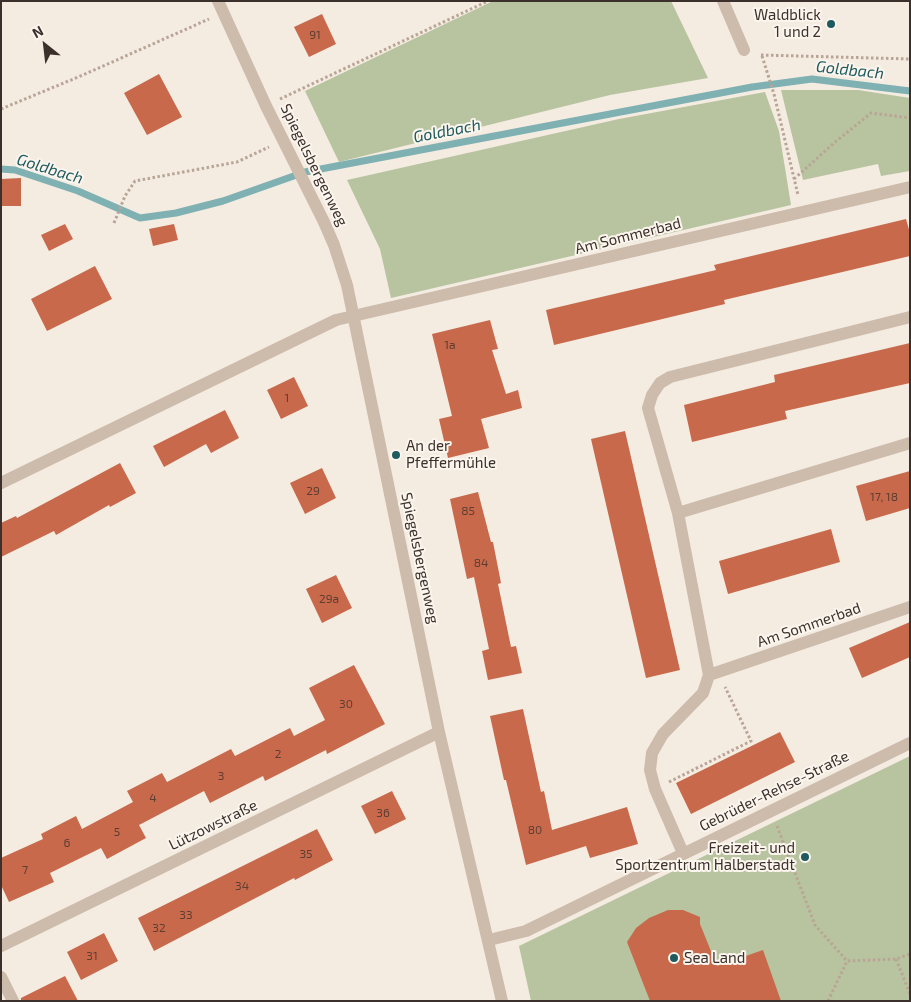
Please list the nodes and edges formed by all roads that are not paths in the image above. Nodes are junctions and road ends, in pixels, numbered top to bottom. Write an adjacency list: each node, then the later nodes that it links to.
1 (723, 1): 3 (street)
2 (221, 7): 5 (street, Spiegelsbergenweg)
3 (744, 50)
4 (910, 187): 5 (street, Am Sommerbad)
5 (354, 316): 8 (street); 12 (street, Spiegelsbergenweg)
6 (910, 317): 9 (street)
7 (910, 443): 9 (street)
8 (1, 484)
9 (678, 513): 11 (street)
10 (910, 606): 11 (street, Am Sommerbad)
11 (712, 676): 14 (street)
12 (439, 732): 15 (street, Spiegelsbergenweg); 16 (street, Lützowstraße)
13 (910, 743): 14 (street, Gebrüder-Rehse-Straße)
14 (683, 853): 15 (street, Gebrüder-Rehse-Straße)
15 (489, 940): 19 (street, Spiegelsbergenweg)
16 (1, 946)
17 (1, 977): 18 (street)
18 (13, 1001)
19 (502, 1001)

